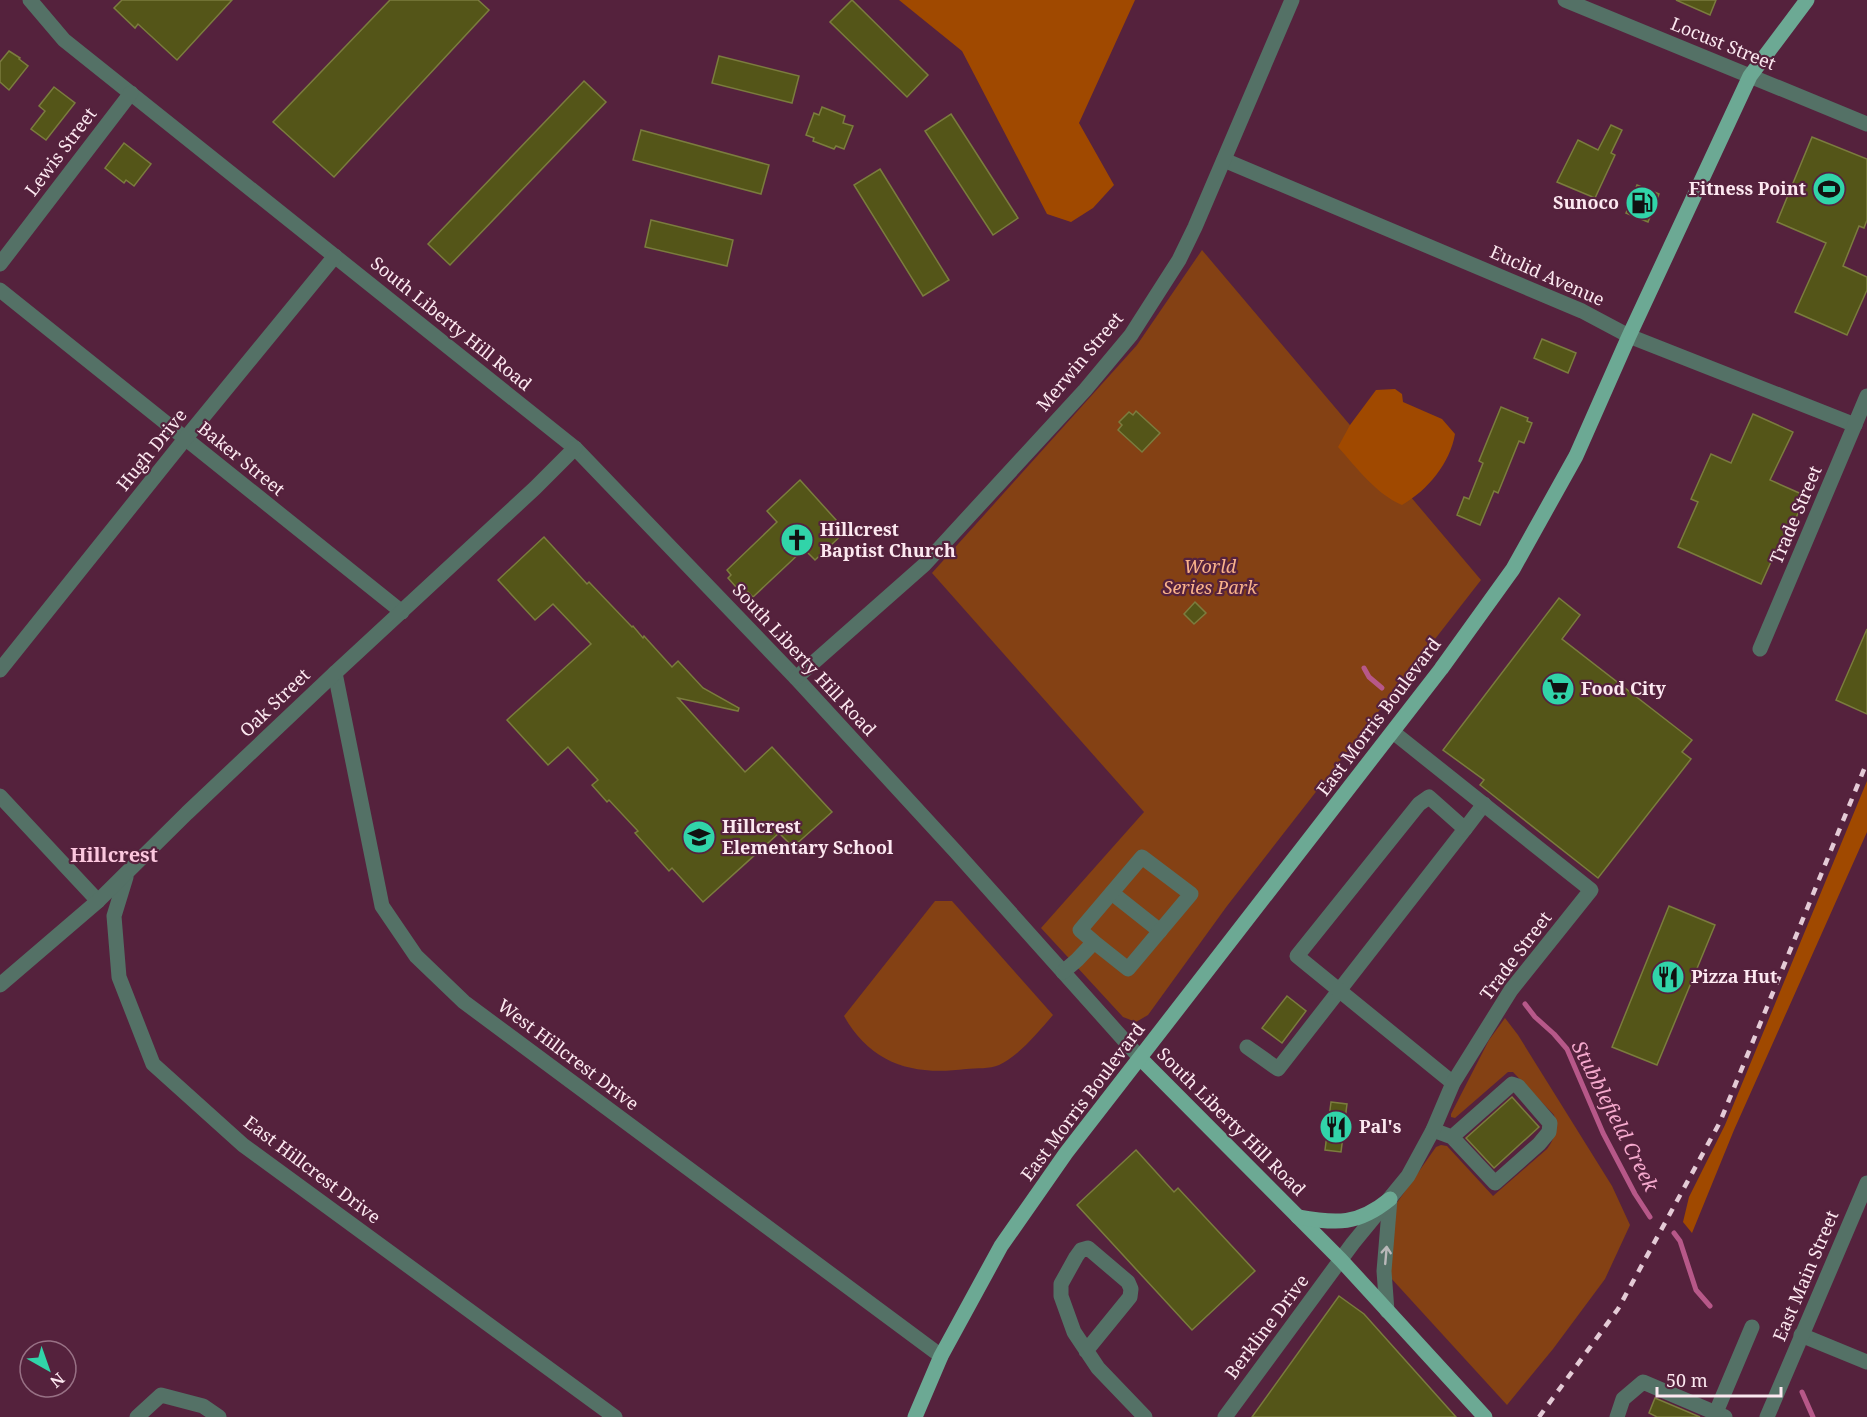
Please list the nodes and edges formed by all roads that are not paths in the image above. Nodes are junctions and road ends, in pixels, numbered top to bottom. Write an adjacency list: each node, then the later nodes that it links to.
1 (30, 0): 6 (street, South Liberty Hill Road)
2 (1292, 0): 8 (street, Merwin Street)
3 (1565, 0): 5 (street, Locust Street)
4 (1807, 0): 5 (main road, East Morris Boulevard)
5 (1750, 76): 7 (street, Locust Street); 12 (main road, East Morris Boulevard)
6 (130, 93): 9 (street, South Liberty Hill Road); 10 (street, Lewis Street)
7 (1867, 124)
8 (1224, 160): 12 (street, Euclid Avenue); 21 (street, Merwin Street)
9 (335, 256): 15 (street, Hugh Drive); 16 (street, South Liberty Hill Road)
10 (0, 264)
11 (0, 290): 15 (street, Baker Street)
12 (1629, 336): 14 (street, Euclid Avenue); 22 (main road, East Morris Boulevard)
13 (1867, 396): 14 (street, Trade Street)
14 (1855, 425): 18 (street, Trade Street)
15 (185, 440): 17 (street, Baker Street); 19 (street, Hugh Drive)
16 (574, 448): 17 (street, Oak Street); 21 (street, South Liberty Hill Road)
17 (402, 612): 20 (street, Oak Street)
18 (1760, 649)
19 (0, 670)
20 (335, 673): 26 (street, Oak Street); 47 (street, West Hillcrest Drive)
21 (796, 678): 31 (street, South Liberty Hill Road)
22 (1393, 732): 24 (street, Trade Street); 35 (main road, East Morris Boulevard)
23 (0, 796): 28 (street)
24 (1484, 804): 25 (street); 36 (street, Trade Street)
25 (1465, 829): 33 (street); 33 (street)
26 (127, 874): 28 (street, Oak Street); 52 (street, East Hillcrest Drive)
27 (1112, 893): 29 (street); 29 (street); 30 (street)
28 (98, 901): 32 (street, Oak Street)
29 (1160, 931): 30 (street)
30 (1094, 942): 31 (street)
31 (1063, 972): 35 (street, South Liberty Hill Road)
32 (0, 985)
33 (1339, 990): 34 (street); 36 (street)
34 (1247, 1047)
35 (1141, 1059): 41 (main road, South Liberty Hill Road); 47 (main road, East Morris Boulevard)
36 (1454, 1083): 37 (street, Trade Street)
37 (1433, 1130): 38 (street); 40 (street, Trade Street)
38 (1452, 1137): 38 (street)
39 (1867, 1184): 45 (street, East Main Street)
40 (1390, 1199): 41 (main road); 42 (street, Trade Street); 43 (street, one-way to 40)
41 (1298, 1217): 42 (main road, South Liberty Hill Road)
42 (1341, 1260): 43 (main road, South Liberty Hill Road); 55 (street, Berkline Drive)
43 (1387, 1311): 56 (main road, South Liberty Hill Road)
44 (1752, 1327): 49 (street)
45 (1801, 1335): 48 (street); 58 (street, East Main Street)
46 (1086, 1351): 46 (street); 54 (street)
47 (941, 1356): 53 (main road, East Morris Boulevard)
48 (1867, 1362)
49 (1718, 1416): 57 (street)
50 (137, 1417): 51 (street)
51 (219, 1417)
52 (615, 1417)
53 (916, 1417)
54 (1146, 1417)
55 (1225, 1417)
56 (1485, 1417)
57 (1617, 1417)
58 (1767, 1417)

